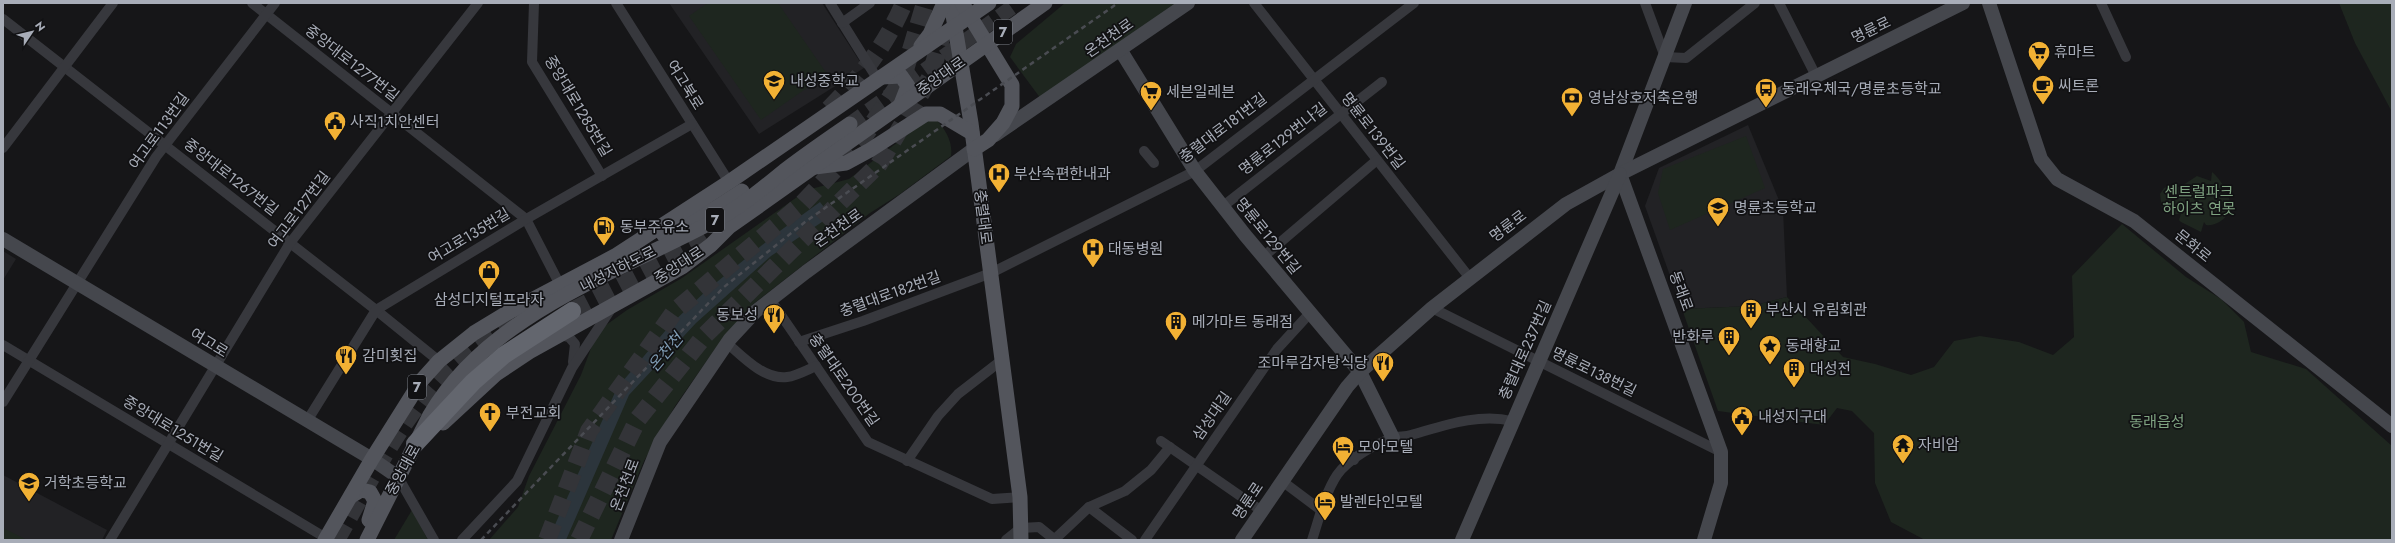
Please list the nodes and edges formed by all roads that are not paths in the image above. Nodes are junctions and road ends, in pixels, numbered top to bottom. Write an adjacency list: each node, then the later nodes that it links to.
1 (113, 3): 35 (street)
2 (252, 3): 24 (street, 중앙대로1277번길)
3 (275, 3): 24 (street, 여고로113번길)
4 (478, 3): 42 (street, 여고로127번길)
5 (534, 3): 54 (street, 중앙대로1285번길)
6 (616, 3): 43 (street, 여고북로)
7 (830, 3): 27 (street)
8 (870, 3): 27 (street)
9 (944, 3): 31 (main road)
10 (951, 3): 28 (main road, 충렬대로)
11 (962, 3): 25 (main road)
12 (989, 3): 25 (main road, 중앙대로)
13 (1045, 3): 29 (main road, 중앙대로 / 7)
14 (1188, 3): 30 (street, 온천천로)
15 (1254, 3): 38 (street, 명륜로139번길)
16 (1414, 3): 38 (street, 충렬대로181번길)
17 (1645, 3): 32 (street)
18 (1685, 3): 32 (street)
19 (1755, 3): 32 (street)
20 (1779, 3): 36 (street)
21 (1963, 3): 36 (street, 명륜로)
22 (1989, 3): 87 (street, 문화로)
23 (2101, 3): 33 (street)
24 (266, 14): 42 (street, 중앙대로1277번길); 46 (street, 여고로113번길)
25 (970, 17): 28 (main road, 중앙대로); 29 (main road)
26 (3, 19): 35 (street, 중앙대로1267번길)
27 (842, 23): 37 (street)
28 (955, 27): 31 (main road, 중앙대로); 34 (main road, 충렬대로)
29 (986, 44): 34 (main road, 중앙대로 / 7); 45 (main road)
30 (1121, 51): 45 (street, 온천천로); 52 (street, 명륜로129번길)
31 (913, 56): 37 (main road, 중앙대로)
32 (1664, 57): 53 (street)
33 (2126, 57)
34 (961, 61): 40 (main road, 중앙대로); 44 (main road, 충렬대로)
35 (64, 66): 46 (street, 중앙대로1267번길); 47 (street)
36 (1816, 76): 53 (street, 명륜로)
37 (880, 78): 40 (main road); 55 (main road, 중앙대로)
38 (1313, 79): 41 (street, 명륜로139번길); 52 (street, 충렬대로181번길)
39 (1382, 82): 41 (street, 명륜로129번나길)
40 (901, 104): 51 (main road, 중앙대로)
41 (1340, 113): 49 (street, 명륜로139번길); 56 (street, 명륜로129번나길)
42 (392, 114): 57 (street, 중앙대로1277번길); 59 (street, 여고로127번길)
43 (692, 124): 54 (street, 여고로135번길); 55 (street, 여고북로)
44 (973, 140): 45 (main road); 51 (main road); 62 (main road, 충렬대로); 66 (street, 온천천로)
45 (988, 140)
46 (165, 145): 59 (street, 중앙대로1267번길); 64 (street, 여고로113번길)
47 (3, 148)
48 (1144, 151): 50 (street)
49 (1377, 160): 61 (street); 63 (street, 명륜로139번길)
50 (1154, 163)
51 (812, 168): 67 (main road, 중앙대로)
52 (1195, 171): 56 (street, 명륜로129번길); 62 (street, 충렬대로181번길)
53 (1620, 174): 63 (street, 명륜로); 79 (street, 충렬대로237번길); 94 (street, 동래로)
54 (602, 176): 57 (street, 여고로135번길)
55 (729, 182): 60 (main road, 중앙대로)
56 (1222, 207): 61 (street, 명륜로129번길)
57 (526, 219): 65 (street, 중앙대로1277번길); 69 (street, 여고로135번길)
58 (3, 239): 64 (street, 여고로)
59 (290, 243): 69 (street, 중앙대로1267번길); 81 (street, 여고로127번길)
60 (615, 256): 65 (main road, 중앙대로); 91 (main road, 내성지하도로 / 7)
61 (1263, 257): 71 (street, 명륜로129번길)
62 (990, 273): 73 (street, 충렬대로182번길); 76 (main road, 충렬대로)
63 (1469, 277): 68 (street, 명륜로)
64 (76, 283): 77 (street, 여고로113번길); 81 (street, 여고로)
65 (560, 285): 78 (main road, 중앙대로 / 7)
66 (770, 299): 73 (street, 충렬대로200번길); 74 (street, 온천천로)
67 (616, 303): 72 (main road, 중앙대로); 82 (street)
68 (1432, 308): 79 (street, 명륜로138번길); 83 (street, 명륜로)
69 (376, 310): 78 (street, 중앙대로1267번길); 86 (street, 여고로135번길)
70 (572, 310): 91 (highway)
71 (1310, 313): 83 (street, 명륜로129번길); 98 (street, 삼성대길)
72 (559, 335): 82 (street); 91 (main road, 중앙대로)
73 (799, 342): 80 (street, 충렬대로200번길)
74 (727, 343): 80 (street); 107 (street, 온천천로)
75 (3, 345): 77 (street, 중앙대로1251번길)
76 (1002, 360): 97 (street); 102 (main road, 충렬대로)
77 (29, 361): 84 (street, 여고로113번길); 90 (street, 중앙대로1251번길)
78 (439, 361): 95 (main road, 중앙대로 / 7)
79 (1538, 362): 85 (street, 충렬대로237번길); 94 (street, 명륜로138번길)
80 (816, 366): 97 (street, 충렬대로200번길)
81 (216, 367): 86 (street, 여고로); 90 (street, 여고로127번길)
82 (572, 368): 112 (street)
83 (1360, 372): 88 (street, 명륜로129번길); 100 (street, 명륜로)
84 (3, 402)
85 (1512, 421): 88 (street); 119 (street, 충렬대로237번길)
86 (307, 422): 95 (street, 여고로)
87 (2392, 426)
88 (1393, 438): 96 (street)
89 (1161, 441): 93 (street)
90 (168, 443): 109 (street, 중앙대로1251번길); 110 (street, 여고로127번길)
91 (415, 444): 99 (main road, 중앙대로 / 7)
92 (1341, 445): 96 (street)
93 (1170, 447): 98 (street); 103 (street)
94 (1722, 452): 120 (street, 동래로)
95 (372, 459): 99 (street, 여고로); 101 (main road, 중앙대로 / 7)
96 (1354, 460): 105 (street)
97 (907, 461): 102 (street, 충렬대로200번길)
98 (1196, 465): 104 (street); 116 (street, 삼성대길)
99 (398, 477): 108 (main road, 중앙대로 / 7); 111 (street)
100 (1282, 481): 104 (street, 명륜로); 105 (street, 명륜로)
101 (351, 496): 108 (main road); 109 (main road, 중앙대로 / 7)
102 (1020, 497): 106 (main road, 충렬대로)
103 (1089, 507): 114 (street); 115 (street)
104 (1262, 511): 117 (street, 명륜로)
105 (1322, 511): 118 (street)
106 (1021, 534): 113 (street); 114 (street)
107 (626, 537)
108 (368, 538)
109 (326, 539)
110 (110, 540)
111 (434, 540)
112 (462, 540)
113 (1006, 540)
114 (1055, 540)
115 (1132, 540)
116 (1144, 540)
117 (1242, 540)
118 (1312, 540)
119 (1462, 540)
120 (1704, 540)

